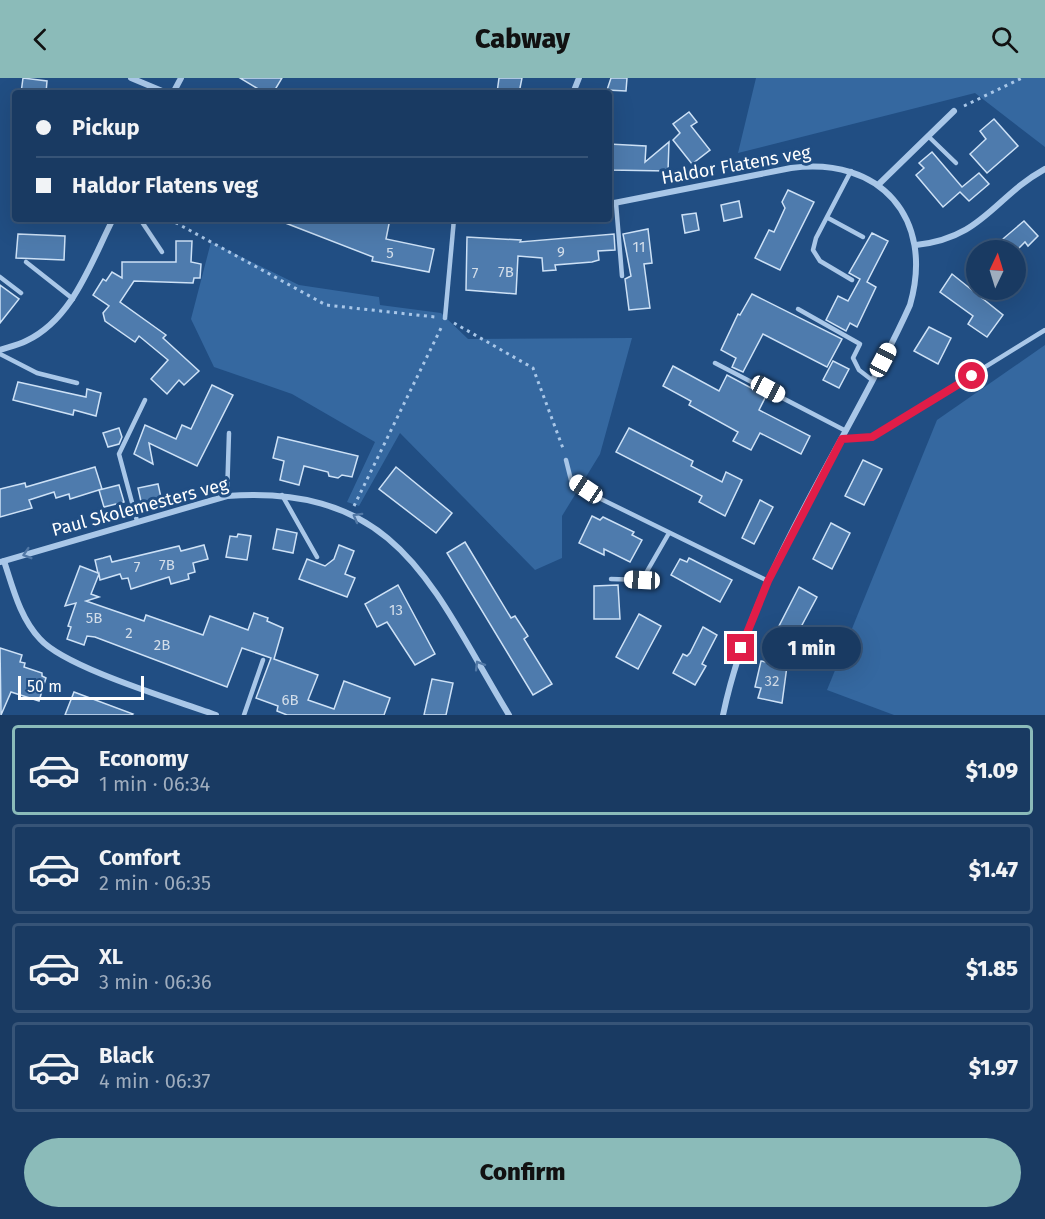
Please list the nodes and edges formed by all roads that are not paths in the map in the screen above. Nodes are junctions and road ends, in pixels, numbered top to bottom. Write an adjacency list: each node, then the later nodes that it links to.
1 (131, 78): 2 (street)
2 (160, 90)
3 (954, 111): 4 (street)
4 (927, 136): 5 (lane); 8 (street)
5 (956, 163)
6 (1045, 169): 15 (street)
7 (851, 171): 8 (street, Haldor Flatens veg); 9 (street, Haldor Flatens veg); 10 (lane)
8 (878, 185): 15 (street, Haldor Flatens veg)
9 (612, 204): 18 (lane)
10 (828, 218): 14 (lane); 20 (lane)
11 (111, 222): 22 (street)
12 (142, 222): 16 (lane)
13 (454, 222): 24 (lane)
14 (863, 237)
15 (916, 245): 29 (street, Haldor Flatens veg)
16 (162, 252)
17 (26, 262): 22 (lane)
18 (622, 276)
19 (0, 277): 21 (lane)
20 (852, 280)
21 (21, 293)
22 (72, 299): 26 (street)
23 (798, 309): 29 (lane)
24 (445, 318)
25 (1045, 330): 34 (lane)
26 (0, 350)
27 (0, 354): 30 (lane)
28 (715, 363): 32 (lane)
29 (872, 380): 32 (street, Haldor Flatens veg)
30 (77, 383)
31 (145, 400): 38 (lane)
32 (846, 431): 34 (street, Haldor Flatens veg)
33 (229, 433): 37 (lane)
34 (842, 439): 43 (street, Haldor Flatens veg)
35 (566, 460): 39 (lane)
36 (282, 495): 37 (street, Paul Skolemesters veg); 40 (lane); 47 (street, Paul Skolemesters veg, one-way to 36)
37 (227, 496): 38 (street, Paul Skolemesters veg)
38 (137, 521): 41 (street, Paul Skolemesters veg, one-way to 41)
39 (669, 532): 42 (lane); 43 (lane)
40 (318, 557)
41 (2, 561): 45 (street)
42 (611, 579)
43 (768, 581): 48 (street, Haldor Flatens veg)
44 (264, 660): 46 (lane)
45 (216, 715)
46 (244, 715)
47 (509, 715)
48 (723, 715)

